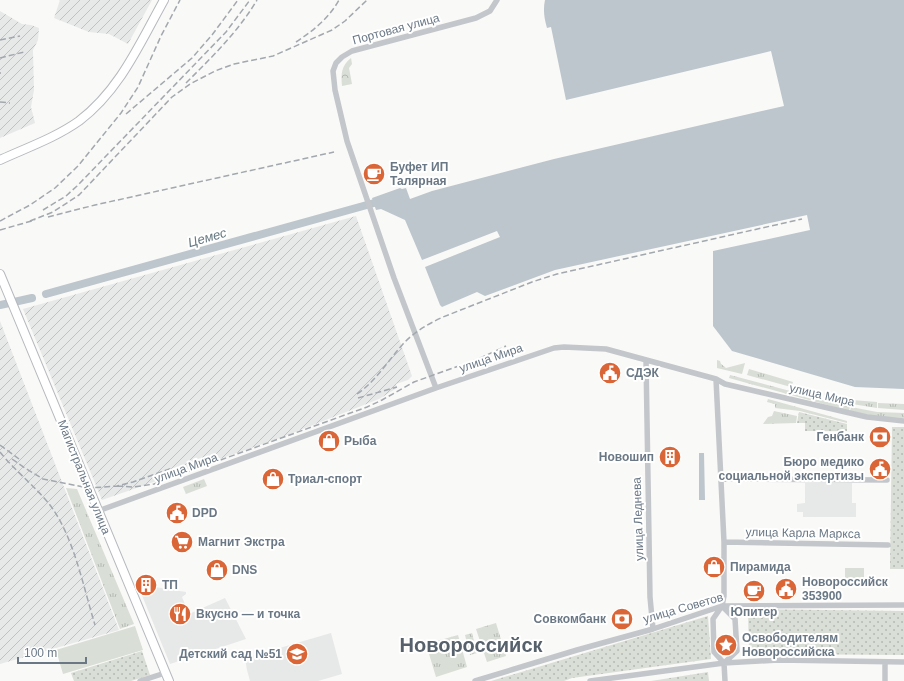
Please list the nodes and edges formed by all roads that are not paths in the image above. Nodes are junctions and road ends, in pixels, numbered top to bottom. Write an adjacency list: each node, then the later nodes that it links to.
1 (164, 0): 3 (highway)
2 (497, 0): 7 (street, Портовая улица)
3 (0, 160)
4 (1, 277): 11 (highway, Магистральная улица)
5 (646, 360): 6 (street, улица Мира); 7 (street, улица Мира); 16 (street, улица Леднева)
6 (716, 379): 8 (street, улица Мира); 9 (street)
7 (436, 388): 11 (street, улица Мира)
8 (904, 421)
9 (721, 479): 10 (street); 12 (street)
10 (887, 480)
11 (98, 512): 20 (highway, Магистральная улица)
12 (724, 542): 13 (street, улица Карла Маркса); 15 (street)
13 (884, 545)
14 (904, 605): 15 (street, улица Советов)
15 (722, 606): 16 (street, улица Советов); 19 (street); 19 (street)
16 (652, 629): 22 (street, улица Советов)
17 (885, 662): 18 (street); 19 (street); 25 (street)
18 (904, 662)
19 (724, 663): 23 (street); 24 (street)
20 (167, 677): 21 (street)
21 (140, 681)
22 (476, 681)
23 (590, 681)
24 (725, 681)
25 (885, 681)

